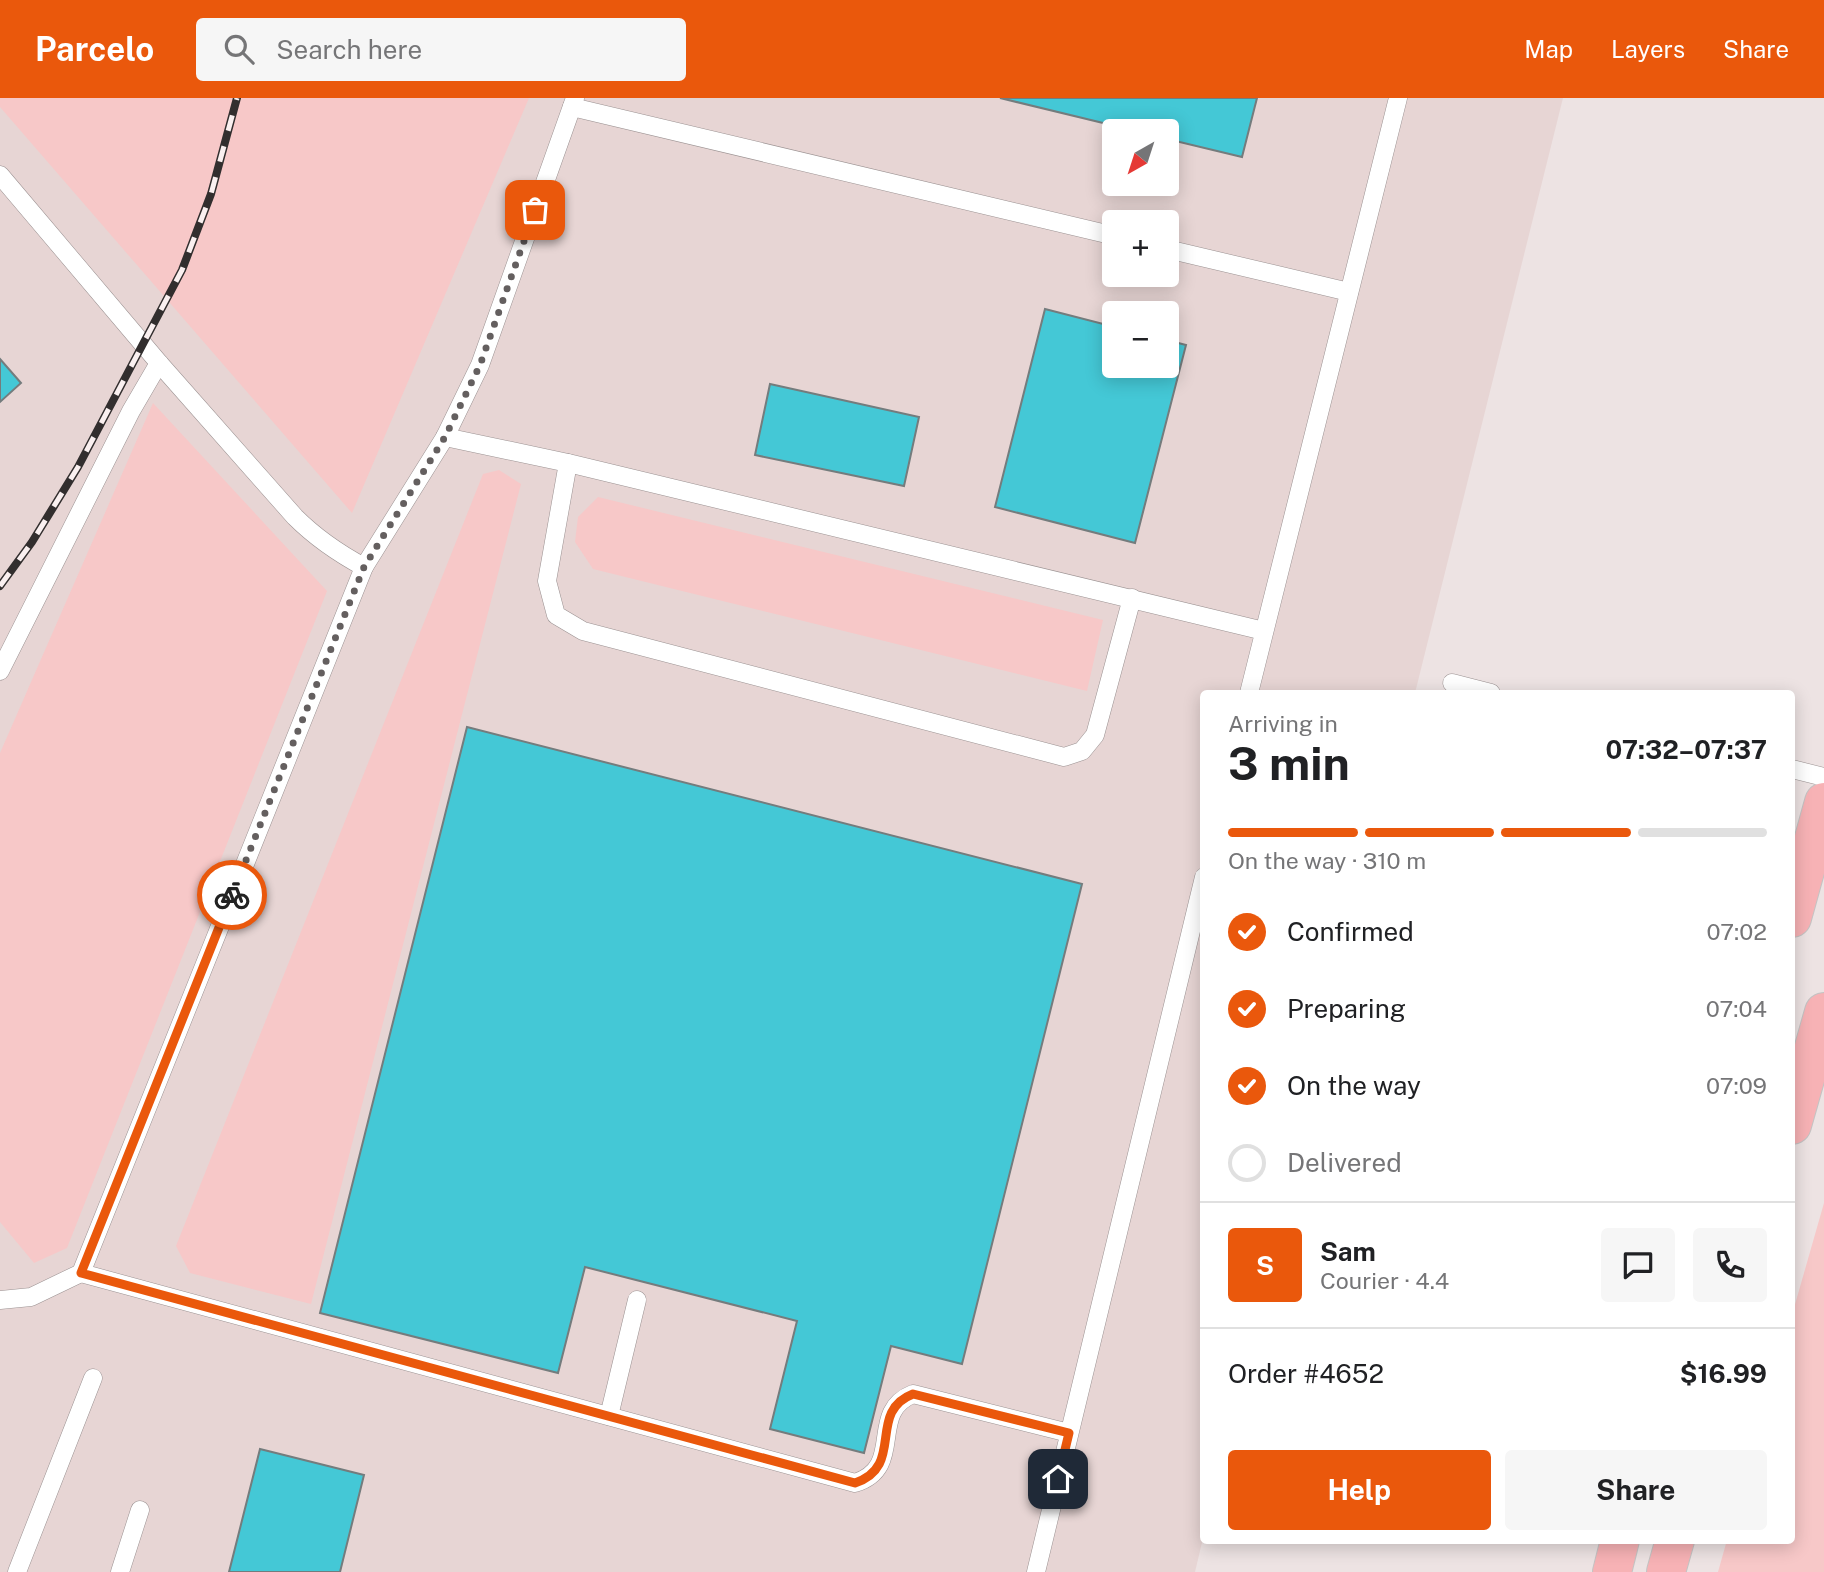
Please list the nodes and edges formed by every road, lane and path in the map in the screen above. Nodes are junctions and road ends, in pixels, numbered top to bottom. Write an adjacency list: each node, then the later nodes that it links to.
1 (1398, 98): 6 (lane)
2 (574, 103): 4 (lane); 8 (lane)
3 (0, 175): 7 (lane)
4 (1102, 233)
5 (1179, 252): 6 (lane)
6 (1349, 292): 12 (lane)
7 (159, 363): 10 (lane); 13 (lane)
8 (445, 437): 9 (lane); 10 (lane)
9 (568, 463): 11 (lane); 11 (lane)
10 (364, 567): 24 (lane)
11 (1132, 598): 12 (lane)
12 (1264, 631): 15 (lane)
13 (0, 671)
14 (1452, 683): 16 (lane)
15 (1250, 690)
16 (1480, 690)
17 (1795, 770): 18 (lane)
18 (1824, 777)
19 (1824, 802): 21 (main road)
20 (1200, 893): 29 (lane)
21 (1795, 907)
22 (1824, 1012): 23 (main road)
23 (1795, 1114)
24 (81, 1273): 25 (lane); 28 (lane)
25 (0, 1300)
26 (637, 1300): 28 (lane)
27 (93, 1378): 33 (lane)
28 (609, 1416): 29 (lane)
29 (1069, 1433): 35 (lane)
30 (140, 1510): 34 (lane)
31 (1619, 1544): 36 (main road)
32 (1674, 1544): 37 (main road)
33 (17, 1572)
34 (120, 1572)
35 (1035, 1572)
36 (1612, 1572)
37 (1666, 1572)

